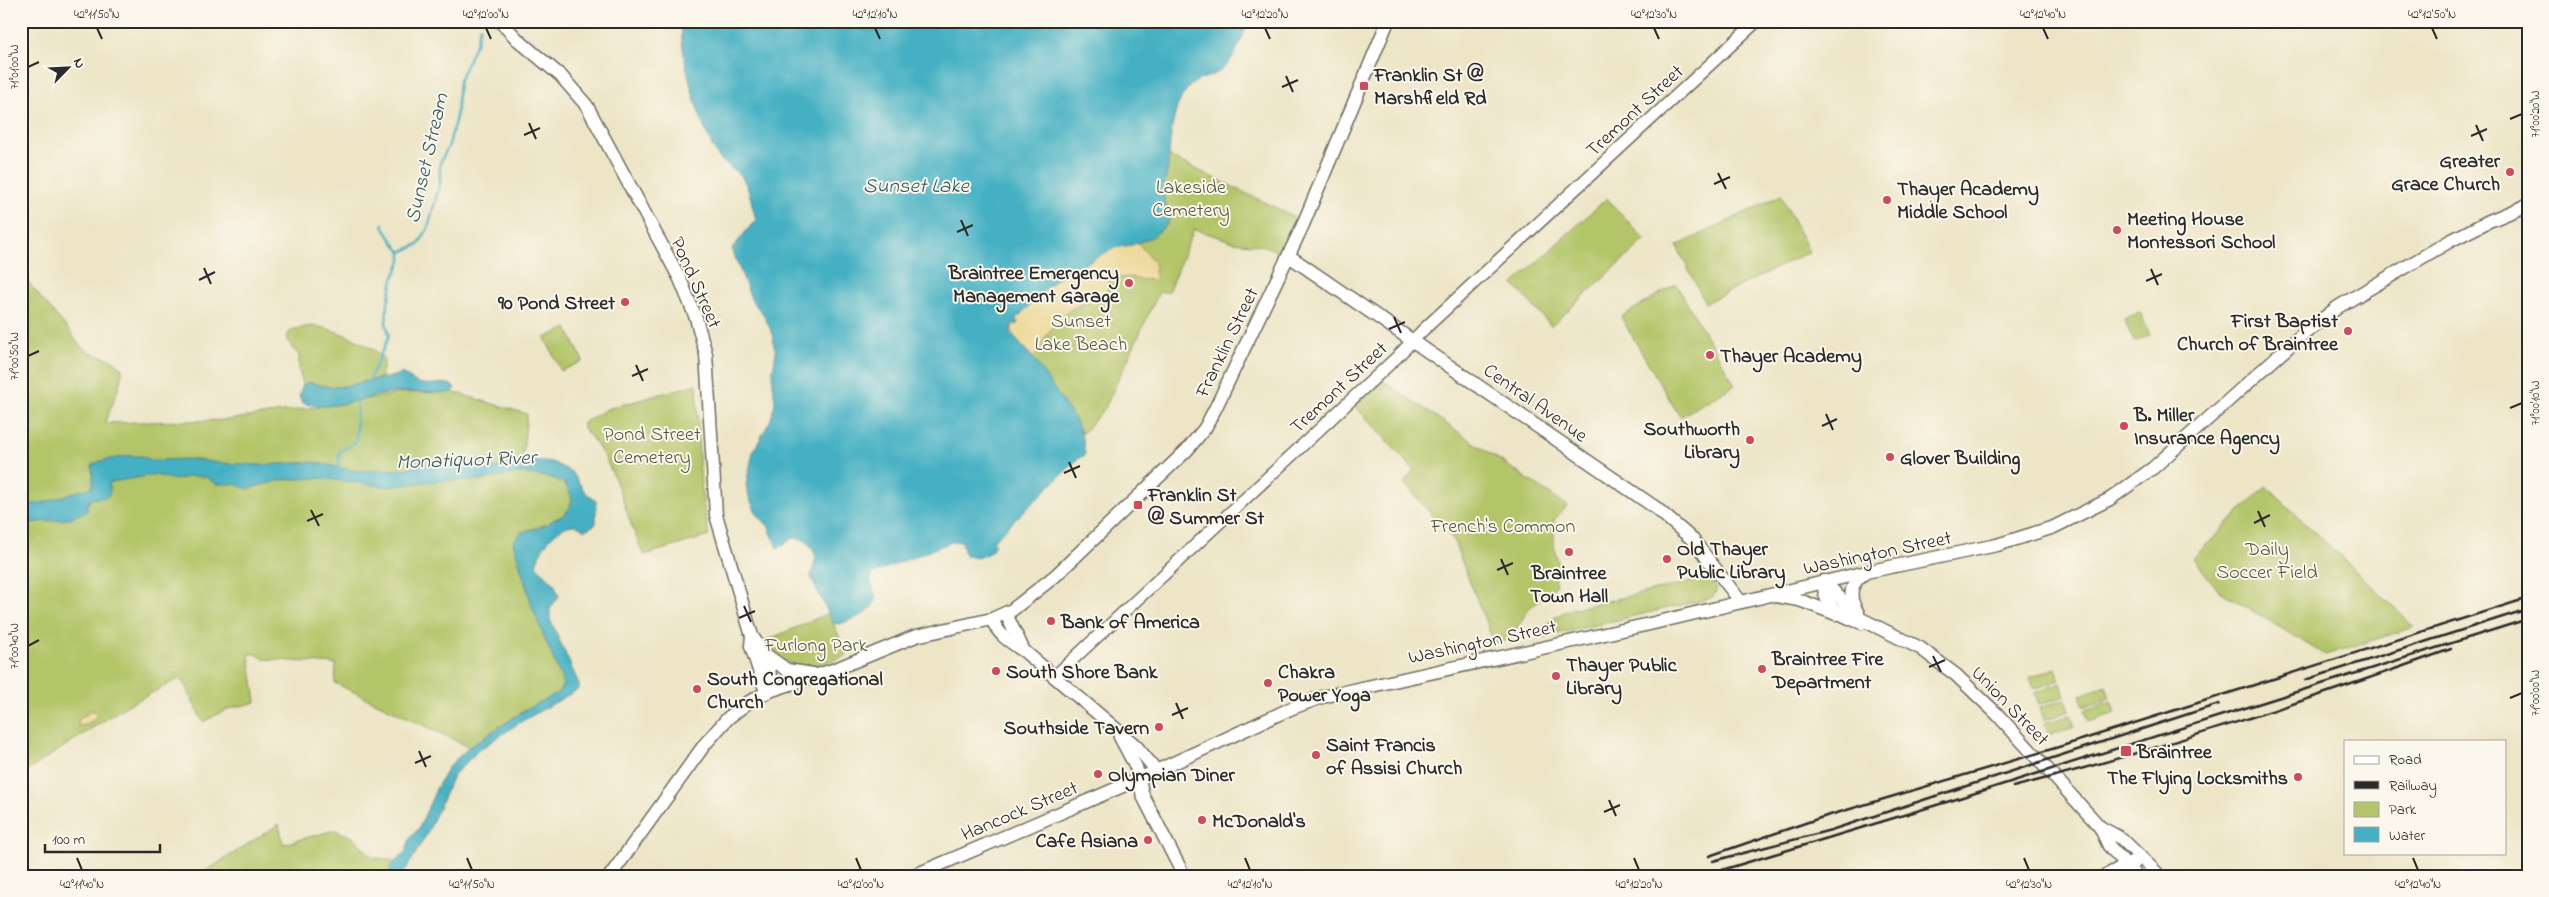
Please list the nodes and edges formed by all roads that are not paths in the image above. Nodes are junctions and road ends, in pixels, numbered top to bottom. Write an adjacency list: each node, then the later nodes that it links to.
1 (500, 21): 15 (main road, Pond Street)
2 (1388, 21): 5 (main road, Franklin Street)
3 (1757, 21): 6 (street, Tremont Street)
4 (2528, 205): 7 (main road, Washington Street)
5 (1289, 256): 6 (main road, Central Avenue); 11 (main road, Franklin Street)
6 (1414, 340): 10 (main road, Central Avenue); 19 (street, Tremont Street)
7 (1866, 572): 8 (main road, Washington Street); 14 (main road)
8 (1824, 581): 9 (main road, Washington Street); 12 (main road); 14 (main road, Union Street)
9 (1766, 595): 10 (main road, Washington Street); 12 (main road, Union Street)
10 (1741, 602): 22 (main road, Washington Street)
11 (1006, 614): 13 (main road); 17 (main road)
12 (1839, 615): 14 (main road, Union Street)
13 (992, 619): 17 (main road); 18 (main road)
14 (1881, 629): 24 (main road, Union Street)
15 (752, 636): 16 (main road, Pond Street); 20 (main road, Pond Street)
16 (762, 650): 18 (main road); 20 (main road, Pond Street)
17 (1024, 651): 19 (main road)
18 (825, 673): 20 (main road)
19 (1054, 677): 21 (main road)
20 (766, 692): 27 (main road)
21 (1113, 727): 22 (main road); 23 (main road)
22 (1156, 770): 23 (main road, Washington Street)
23 (1139, 779): 28 (main road, Hancock Street); 29 (main road)
24 (2100, 827): 25 (main road, Union Street); 26 (main road, Union Street)
25 (2140, 857): 26 (street); 31 (main road, Union Street)
26 (2129, 871): 30 (street)
27 (610, 876)
28 (912, 876)
29 (1184, 876)
30 (2104, 876)
31 (2160, 876)

